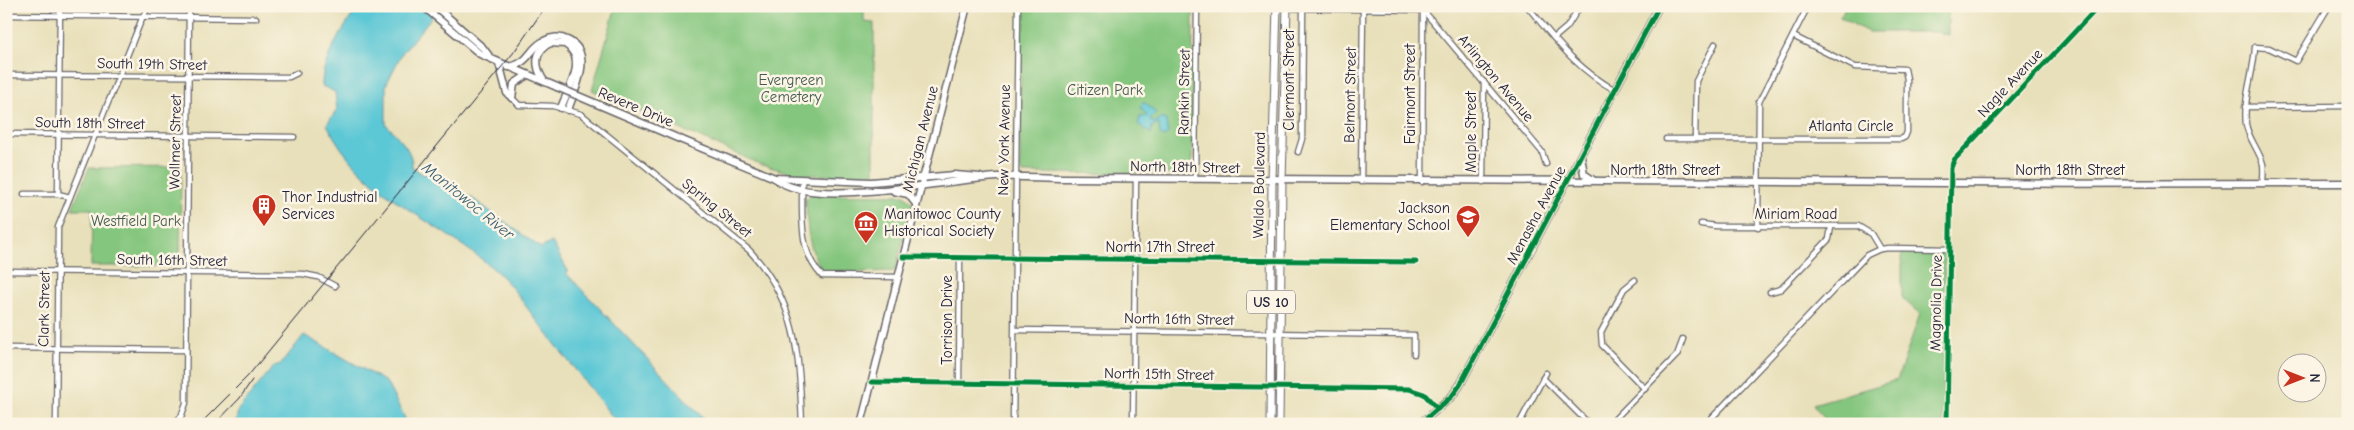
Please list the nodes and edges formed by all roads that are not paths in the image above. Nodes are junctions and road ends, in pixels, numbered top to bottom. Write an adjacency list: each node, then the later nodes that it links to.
1 (60, 6): 22 (street)
2 (143, 6): 23 (street)
3 (149, 6): 23 (street)
4 (189, 6): 24 (street, Wollmer Street)
5 (423, 6): 29 (main road, Revere Drive)
6 (967, 6): 56 (main road, Michigan Avenue)
7 (1018, 6): 59 (street, New York Avenue)
8 (1197, 6): 61 (street, Rankin Street)
9 (1527, 6): 27 (street)
10 (1580, 6): 27 (street)
11 (1659, 6): 40 (main road, Menasha Avenue)
12 (1808, 6): 26 (street)
13 (2100, 6): 71 (street, Nagle Avenue)
14 (2329, 6): 43 (street)
15 (1277, 7): 16 (street); 62 (main road, Waldo Boulevard / US 10)
16 (1287, 7): 18 (street); 64 (main road, Waldo Boulevard / US 10)
17 (438, 8): 29 (main road, Revere Drive)
18 (1302, 8): 20 (street); 53 (street, Clermont Street)
19 (1422, 8): 20 (street); 39 (street, Arlington Avenue); 66 (street, Fairmont Street)
20 (1363, 9): 65 (street, Belmont Street)
21 (6, 15): 22 (street)
22 (60, 15): 23 (street); 34 (street)
23 (143, 16): 24 (street); 36 (street, Clark Street)
24 (189, 16): 25 (street); 37 (street, Wollmer Street)
25 (256, 18)
26 (1793, 36): 52 (street); 52 (street, Atlanta Circle)
27 (1554, 38): 40 (street)
28 (1715, 44): 51 (street)
29 (489, 56): 30 (main road, Revere Drive)
30 (499, 63): 31 (main road, Revere Drive); 41 (main road)
31 (508, 67): 35 (main road, Revere Drive); 44 (main road)
32 (298, 73): 37 (street, South 19th Street)
33 (6, 75): 34 (street, South 19th Street)
34 (59, 75): 36 (street, South 19th Street); 46 (street)
35 (527, 75): 38 (main road, Revere Drive); 41 (main road)
36 (119, 76): 37 (street, South 19th Street); 47 (street, Clark Street)
37 (189, 77): 48 (street, Wollmer Street)
38 (545, 82): 44 (main road); 57 (main road, Revere Drive, bridge)
39 (1484, 82): 55 (street, Arlington Avenue); 67 (street, Maple Street)
40 (1615, 90): 54 (main road, Menasha Avenue)
41 (512, 98): 44 (street, Spring Street)
42 (2348, 106): 43 (street)
43 (2245, 107): 72 (street)
44 (565, 109): 119 (street, Spring Street)
45 (6, 134): 46 (street, South 18th Street)
46 (58, 135): 47 (street, South 18th Street); 78 (street)
47 (95, 135): 48 (street, South 18th Street); 79 (street, Clark Street)
48 (188, 137): 49 (street, South 18th Street); 95 (street, Wollmer Street)
49 (294, 137)
50 (1666, 139): 51 (street)
51 (1695, 139): 52 (street)
52 (1758, 139): 70 (street)
53 (1298, 152)
54 (1581, 155): 68 (main road, Menasha Avenue); 69 (main road)
55 (1546, 164)
56 (923, 177): 58 (main road, North 18th Street); 63 (main road, North 18th Street); 74 (main road, Michigan Avenue)
57 (775, 178): 63 (main road, Revere Drive); 76 (main road, Revere Drive)
58 (982, 178): 59 (main road, North 18th Street); 74 (main road, North 18th Street)
59 (1016, 178): 60 (main road, North 18th Street); 88 (street, New York Avenue)
60 (1136, 178): 61 (main road, North 18th Street); 89 (street)
61 (1195, 179): 62 (main road, North 18th Street)
62 (1272, 180): 64 (main road, North 18th Street); 90 (main road, Waldo Boulevard / US 10)
63 (802, 181): 76 (street)
64 (1282, 181): 65 (main road, North 18th Street); 91 (main road, Waldo Boulevard / US 10)
65 (1362, 182): 66 (main road, North 18th Street)
66 (1422, 182): 67 (main road, North 18th Street)
67 (1483, 182): 68 (main road, North 18th Street)
68 (1567, 182): 69 (main road, North 18th Street); 116 (main road, Menasha Avenue)
69 (1597, 182): 70 (main road, North 18th Street)
70 (1758, 182): 71 (main road, North 18th Street); 82 (street)
71 (1951, 183): 72 (main road, North 18th Street); 85 (street, Magnolia Drive)
72 (2263, 183): 73 (main road, North 18th Street)
73 (2348, 183)
74 (921, 186): 75 (main road, North 18th Street); 80 (main road, Michigan Avenue)
75 (888, 189): 76 (main road, North 18th Street); 80 (main road)
76 (802, 190): 96 (street)
77 (24, 194): 78 (street)
78 (58, 194): 79 (street)
79 (70, 197): 94 (street, Clark Street)
80 (916, 204): 86 (main road, Michigan Avenue)
81 (1701, 224): 82 (street, Miriam Road)
82 (1758, 227): 83 (street, Miriam Road)
83 (1831, 227): 84 (street, Miriam Road); 99 (street)
84 (1880, 249): 85 (street); 129 (street)
85 (1950, 249): 130 (street, Magnolia Drive)
86 (903, 257): 87 (street, North 17th Street); 96 (main road, Michigan Avenue)
87 (960, 258): 88 (street, North 17th Street); 110 (street, Torrison Drive)
88 (1015, 258): 89 (street, North 17th Street); 100 (street, New York Avenue)
89 (1134, 259): 90 (street, North 17th Street); 101 (street)
90 (1272, 260): 91 (street, North 17th Street); 102 (main road, Waldo Boulevard / US 10)
91 (1281, 261): 92 (street, North 17th Street); 103 (main road, Waldo Boulevard / US 10)
92 (1416, 262)
93 (6, 271): 94 (street, South 16th Street)
94 (57, 271): 95 (street, South 16th Street); 106 (street, Clark Street)
95 (187, 273): 98 (street, South 16th Street); 107 (street, Wollmer Street)
96 (898, 277): 109 (main road, Michigan Avenue)
97 (1635, 280): 115 (street)
98 (335, 286)
99 (1770, 292)
100 (1015, 330): 101 (street, North 16th Street); 111 (street, New York Avenue)
101 (1134, 331): 102 (street, North 16th Street); 112 (street)
102 (1271, 333): 103 (street, North 16th Street); 113 (main road, Waldo Boulevard / US 10)
103 (1280, 333): 108 (street, North 16th Street); 114 (main road, Waldo Boulevard / US 10)
104 (1683, 339): 115 (street)
105 (6, 348): 106 (street)
106 (56, 348): 107 (street); 117 (street, Clark Street)
107 (186, 350): 118 (street, Wollmer Street)
108 (1414, 354)
109 (872, 382): 110 (street, North 15th Street); 120 (main road, Michigan Avenue)
110 (959, 383): 111 (street, North 15th Street)
111 (1014, 384): 112 (street, North 15th Street); 121 (street, New York Avenue)
112 (1133, 386): 113 (street, North 15th Street); 122 (street)
113 (1270, 388): 114 (street, North 15th Street); 123 (main road, Waldo Boulevard / US 10)
114 (1280, 388): 116 (street, North 15th Street); 124 (main road, Waldo Boulevard / US 10)
115 (1645, 389): 128 (street)
116 (1438, 409): 125 (main road, Menasha Avenue)
117 (56, 424)
118 (172, 424)
119 (802, 424)
120 (861, 424)
121 (1013, 424)
122 (1132, 424)
123 (1270, 424)
124 (1279, 424)
125 (1420, 424)
126 (1519, 424): 127 (street)
127 (1590, 424)
128 (1610, 424)
129 (1706, 424)
130 (1947, 424)

